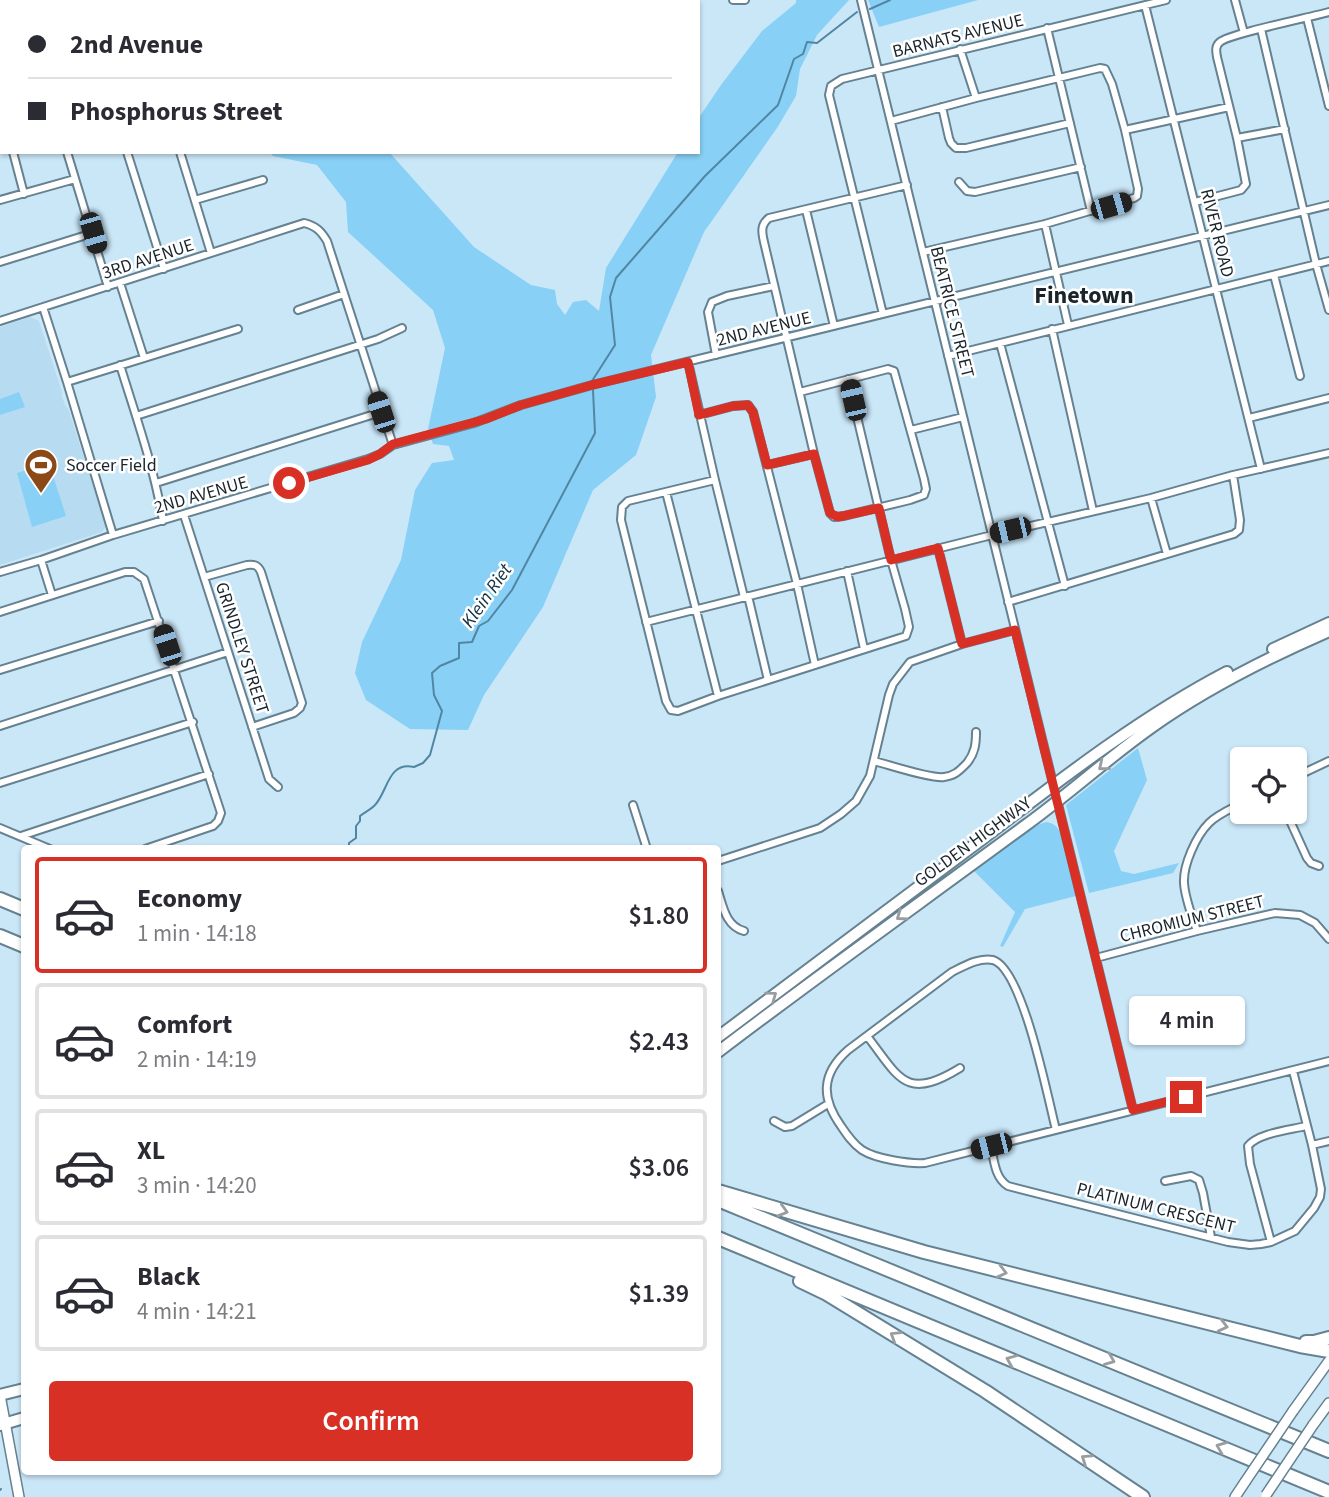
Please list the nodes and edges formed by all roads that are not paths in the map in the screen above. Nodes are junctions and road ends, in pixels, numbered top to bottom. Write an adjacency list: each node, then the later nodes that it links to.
1 (733, 0): 2 (street)
2 (746, 0)
3 (861, 0): 13 (street, BEATRICE STREET)
4 (1166, 0): 6 (street, BARNATS AVENUE)
5 (1235, 0): 11 (street)
6 (1145, 5): 9 (street, BARNATS AVENUE); 19 (street, RIVER ROAD)
7 (1329, 12): 8 (street)
8 (1307, 18): 10 (street); 16 (street)
9 (1047, 28): 12 (street, BARNATS AVENUE); 14 (street)
10 (1261, 29): 11 (street); 22 (street)
11 (1244, 33): 18 (street)
12 (960, 49): 13 (street, BARNATS AVENUE); 15 (street)
13 (879, 71): 20 (street, BEATRICE STREET); 35 (street, BARNATS AVENUE)
14 (1059, 78): 15 (street); 21 (street); 23 (street)
15 (976, 97): 17 (street)
16 (1329, 106)
17 (942, 107): 20 (street); 21 (street)
18 (1229, 107): 19 (street); 24 (street)
19 (1174, 120): 23 (street); 38 (street, RIVER ROAD)
20 (891, 121): 33 (street, BEATRICE STREET)
21 (1070, 123): 29 (street)
22 (1285, 129): 24 (street); 42 (street)
23 (1125, 130): 41 (street)
24 (1237, 138): 38 (street)
25 (14, 154): 34 (street)
26 (68, 154): 30 (street)
27 (128, 154): 51 (street)
28 (181, 154): 37 (street)
29 (1081, 167): 32 (street); 41 (street)
30 (75, 179): 34 (street); 44 (street)
31 (263, 180): 37 (street)
32 (959, 182)
33 (906, 185): 35 (street); 46 (street, BEATRICE STREET)
34 (24, 194): 36 (street)
35 (853, 198): 40 (street); 63 (street)
36 (0, 200)
37 (195, 200): 47 (street)
38 (1195, 202): 45 (street, RIVER ROAD)
39 (1329, 205): 42 (street, 2ND AVENUE)
40 (806, 210): 55 (street); 66 (street)
41 (1091, 211): 43 (street)
42 (1305, 211): 45 (street, 2ND AVENUE); 50 (street)
43 (1045, 224): 46 (street); 52 (street)
44 (93, 233): 49 (street); 56 (street)
45 (1203, 236): 52 (street, 2ND AVENUE); 57 (street, RIVER ROAD)
46 (923, 252): 59 (street, BEATRICE STREET)
47 (211, 253): 51 (street, 3RD AVENUE); 58 (street, 3RD AVENUE)
48 (1329, 261): 50 (street)
49 (0, 262)
50 (1316, 264): 53 (street); 61 (street)
51 (164, 269): 54 (street, 3RD AVENUE)
52 (1056, 272): 59 (street, 2ND AVENUE); 65 (street)
53 (1274, 275): 57 (street); 78 (street)
54 (120, 283): 56 (street, 3RD AVENUE); 75 (street)
55 (774, 286): 70 (street); 73 (street)
56 (108, 287): 60 (street, 3RD AVENUE)
57 (1216, 289): 65 (street); 87 (street, RIVER ROAD)
58 (344, 294): 62 (street); 72 (street)
59 (935, 301): 63 (street, 2ND AVENUE); 74 (street, BEATRICE STREET)
60 (43, 307): 64 (street, 3RD AVENUE); 80 (street)
61 (1329, 308)
62 (298, 310)
63 (883, 314): 66 (street, 2ND AVENUE)
64 (0, 321)
65 (1068, 325): 69 (street)
66 (834, 326): 70 (street, 2ND AVENUE)
67 (402, 328): 72 (street)
68 (237, 329): 75 (street)
69 (1052, 329): 71 (street); 100 (street)
70 (787, 338): 73 (street, 2ND AVENUE); 81 (street)
71 (1000, 343): 74 (street); 103 (street)
72 (360, 344): 83 (street); 85 (street)
73 (716, 355): 76 (street, 2ND AVENUE)
74 (948, 356): 86 (street, BEATRICE STREET)
75 (144, 358): 77 (street)
76 (688, 362): 84 (street); 89 (street, 2ND AVENUE)
77 (120, 365): 80 (street); 85 (street)
78 (1300, 376)
79 (848, 379): 81 (street); 88 (street); 99 (street)
80 (67, 383): 104 (street)
81 (800, 392): 91 (street)
82 (1329, 398): 87 (street)
83 (381, 412): 89 (street); 96 (street)
84 (699, 415): 92 (street); 95 (street)
85 (136, 416): 96 (street)
86 (963, 417): 88 (street); 105 (street, BEATRICE STREET)
87 (1249, 418): 93 (street, RIVER ROAD)
88 (911, 429): 99 (street)
89 (393, 444): 101 (street, 2ND AVENUE)
90 (1329, 453): 93 (street)
91 (814, 454): 92 (street); 99 (street)
92 (767, 465): 113 (street)
93 (1261, 469): 94 (street)
94 (1233, 475): 98 (street); 107 (street)
95 (715, 480): 97 (street); 116 (street)
96 (156, 483): 102 (street)
97 (666, 492): 118 (street); 121 (street)
98 (1151, 498): 100 (street); 107 (street)
99 (879, 508): 109 (street)
100 (1094, 511): 103 (street)
101 (184, 515): 102 (street, 2ND AVENUE); 112 (street, GRINDLEY STREET)
102 (163, 521): 104 (street, 2ND AVENUE)
103 (1047, 522): 105 (street); 114 (street)
104 (113, 535): 108 (street, 2ND AVENUE)
105 (992, 535): 106 (street); 117 (street, BEATRICE STREET)
106 (938, 548): 109 (street); 125 (street)
107 (1167, 554): 114 (street)
108 (41, 560): 111 (street, 2ND AVENUE); 115 (street)
109 (891, 560): 110 (street); 126 (street)
110 (847, 571): 113 (street); 126 (street)
111 (0, 572)
112 (204, 576): 127 (street, GRINDLEY STREET); 135 (street)
113 (797, 584): 116 (street); 128 (street)
114 (1065, 586): 117 (street)
115 (52, 595): 119 (street); 120 (street)
116 (746, 597): 118 (street); 131 (street)
117 (1008, 602): 123 (street, BEATRICE STREET)
118 (695, 610): 121 (street); 132 (street)
119 (0, 612)
120 (159, 621): 129 (street); 130 (street)
121 (646, 622): 132 (street)
122 (1329, 623): 142 (main road, GOLDEN HIGHWAY)
123 (1015, 630): 125 (street); 142 (street, BEATRICE STREET)
124 (1329, 631): 144 (main road, GOLDEN HIGHWAY, one-way to 144)
125 (962, 644): 137 (street)
126 (864, 649): 128 (street)
127 (228, 652): 130 (street); 135 (street, GRINDLEY STREET)
128 (815, 666): 131 (street)
129 (0, 670)
130 (175, 670): 133 (street); 134 (street)
131 (768, 680): 132 (street)
132 (718, 696)
133 (192, 722): 140 (street); 141 (street)
134 (0, 726)
135 (252, 727): 143 (street, GRINDLEY STREET)
136 (976, 732): 137 (street)
137 (874, 761): 153 (street)
138 (1329, 761): 139 (street)
139 (1307, 771)
140 (209, 774): 149 (street); 151 (street)
141 (0, 783)
142 (1054, 785): 144 (street, BEATRICE STREET); 164 (main road, GOLDEN HIGHWAY, one-way to 142)
143 (278, 787)
144 (1057, 803): 163 (street, BEATRICE STREET); 166 (main road, GOLDEN HIGHWAY, one-way to 166)
145 (633, 805): 152 (street)
146 (1230, 810): 159 (street)
147 (1291, 824): 154 (street)
148 (0, 828): 149 (street)
149 (21, 836): 150 (street)
150 (41, 845)
151 (157, 845)
152 (646, 845)
153 (721, 860)
154 (1319, 866)
155 (0, 899): 157 (highway)
156 (721, 901): 158 (street)
157 (21, 908)
158 (744, 931)
159 (1197, 931): 160 (street, CHROMIUM STREET); 163 (street, CHROMIUM STREET)
160 (1328, 935)
161 (0, 936): 162 (highway)
162 (21, 945)
163 (1096, 958): 171 (street, BEATRICE STREET)
164 (721, 1035)
165 (867, 1035): 168 (street); 170 (street); 174 (street)
166 (721, 1050)
167 (1329, 1062): 169 (street)
168 (960, 1068)
169 (1293, 1071): 171 (street); 173 (street, PLATINUM CRESCENT)
170 (828, 1104): 172 (street); 177 (street)
171 (1133, 1110): 174 (street)
172 (774, 1121)
173 (1306, 1126): 176 (street, PLATINUM CRESCENT); 184 (street)
174 (1056, 1130): 177 (street)
175 (1329, 1141): 176 (street)
176 (1312, 1145): 184 (street, PLATINUM CRESCENT)
177 (991, 1146): 181 (street, PLATINUM CRESCENT)
178 (1165, 1181): 181 (street)
179 (721, 1192): 186 (highway, one-way to 186)
180 (721, 1201): 194 (highway, one-way to 194)
181 (1211, 1237): 184 (street, PLATINUM CRESCENT)
182 (721, 1241): 195 (highway, one-way to 182)
183 (721, 1241): 198 (highway, one-way to 183)
184 (1271, 1242)
185 (1329, 1338): 186 (highway)
186 (1285, 1342): 187 (highway)
187 (1329, 1351)
188 (1329, 1361): 199 (main road, bridge)
189 (21, 1391): 190 (main road)
190 (0, 1395): 193 (main road)
191 (1329, 1403): 196 (main road, bridge)
192 (21, 1419): 193 (main road)
193 (3, 1424): 197 (main road)
194 (1329, 1451)
195 (1329, 1492)
196 (1265, 1496)
197 (19, 1497)
198 (1143, 1497)
199 (1235, 1497)

